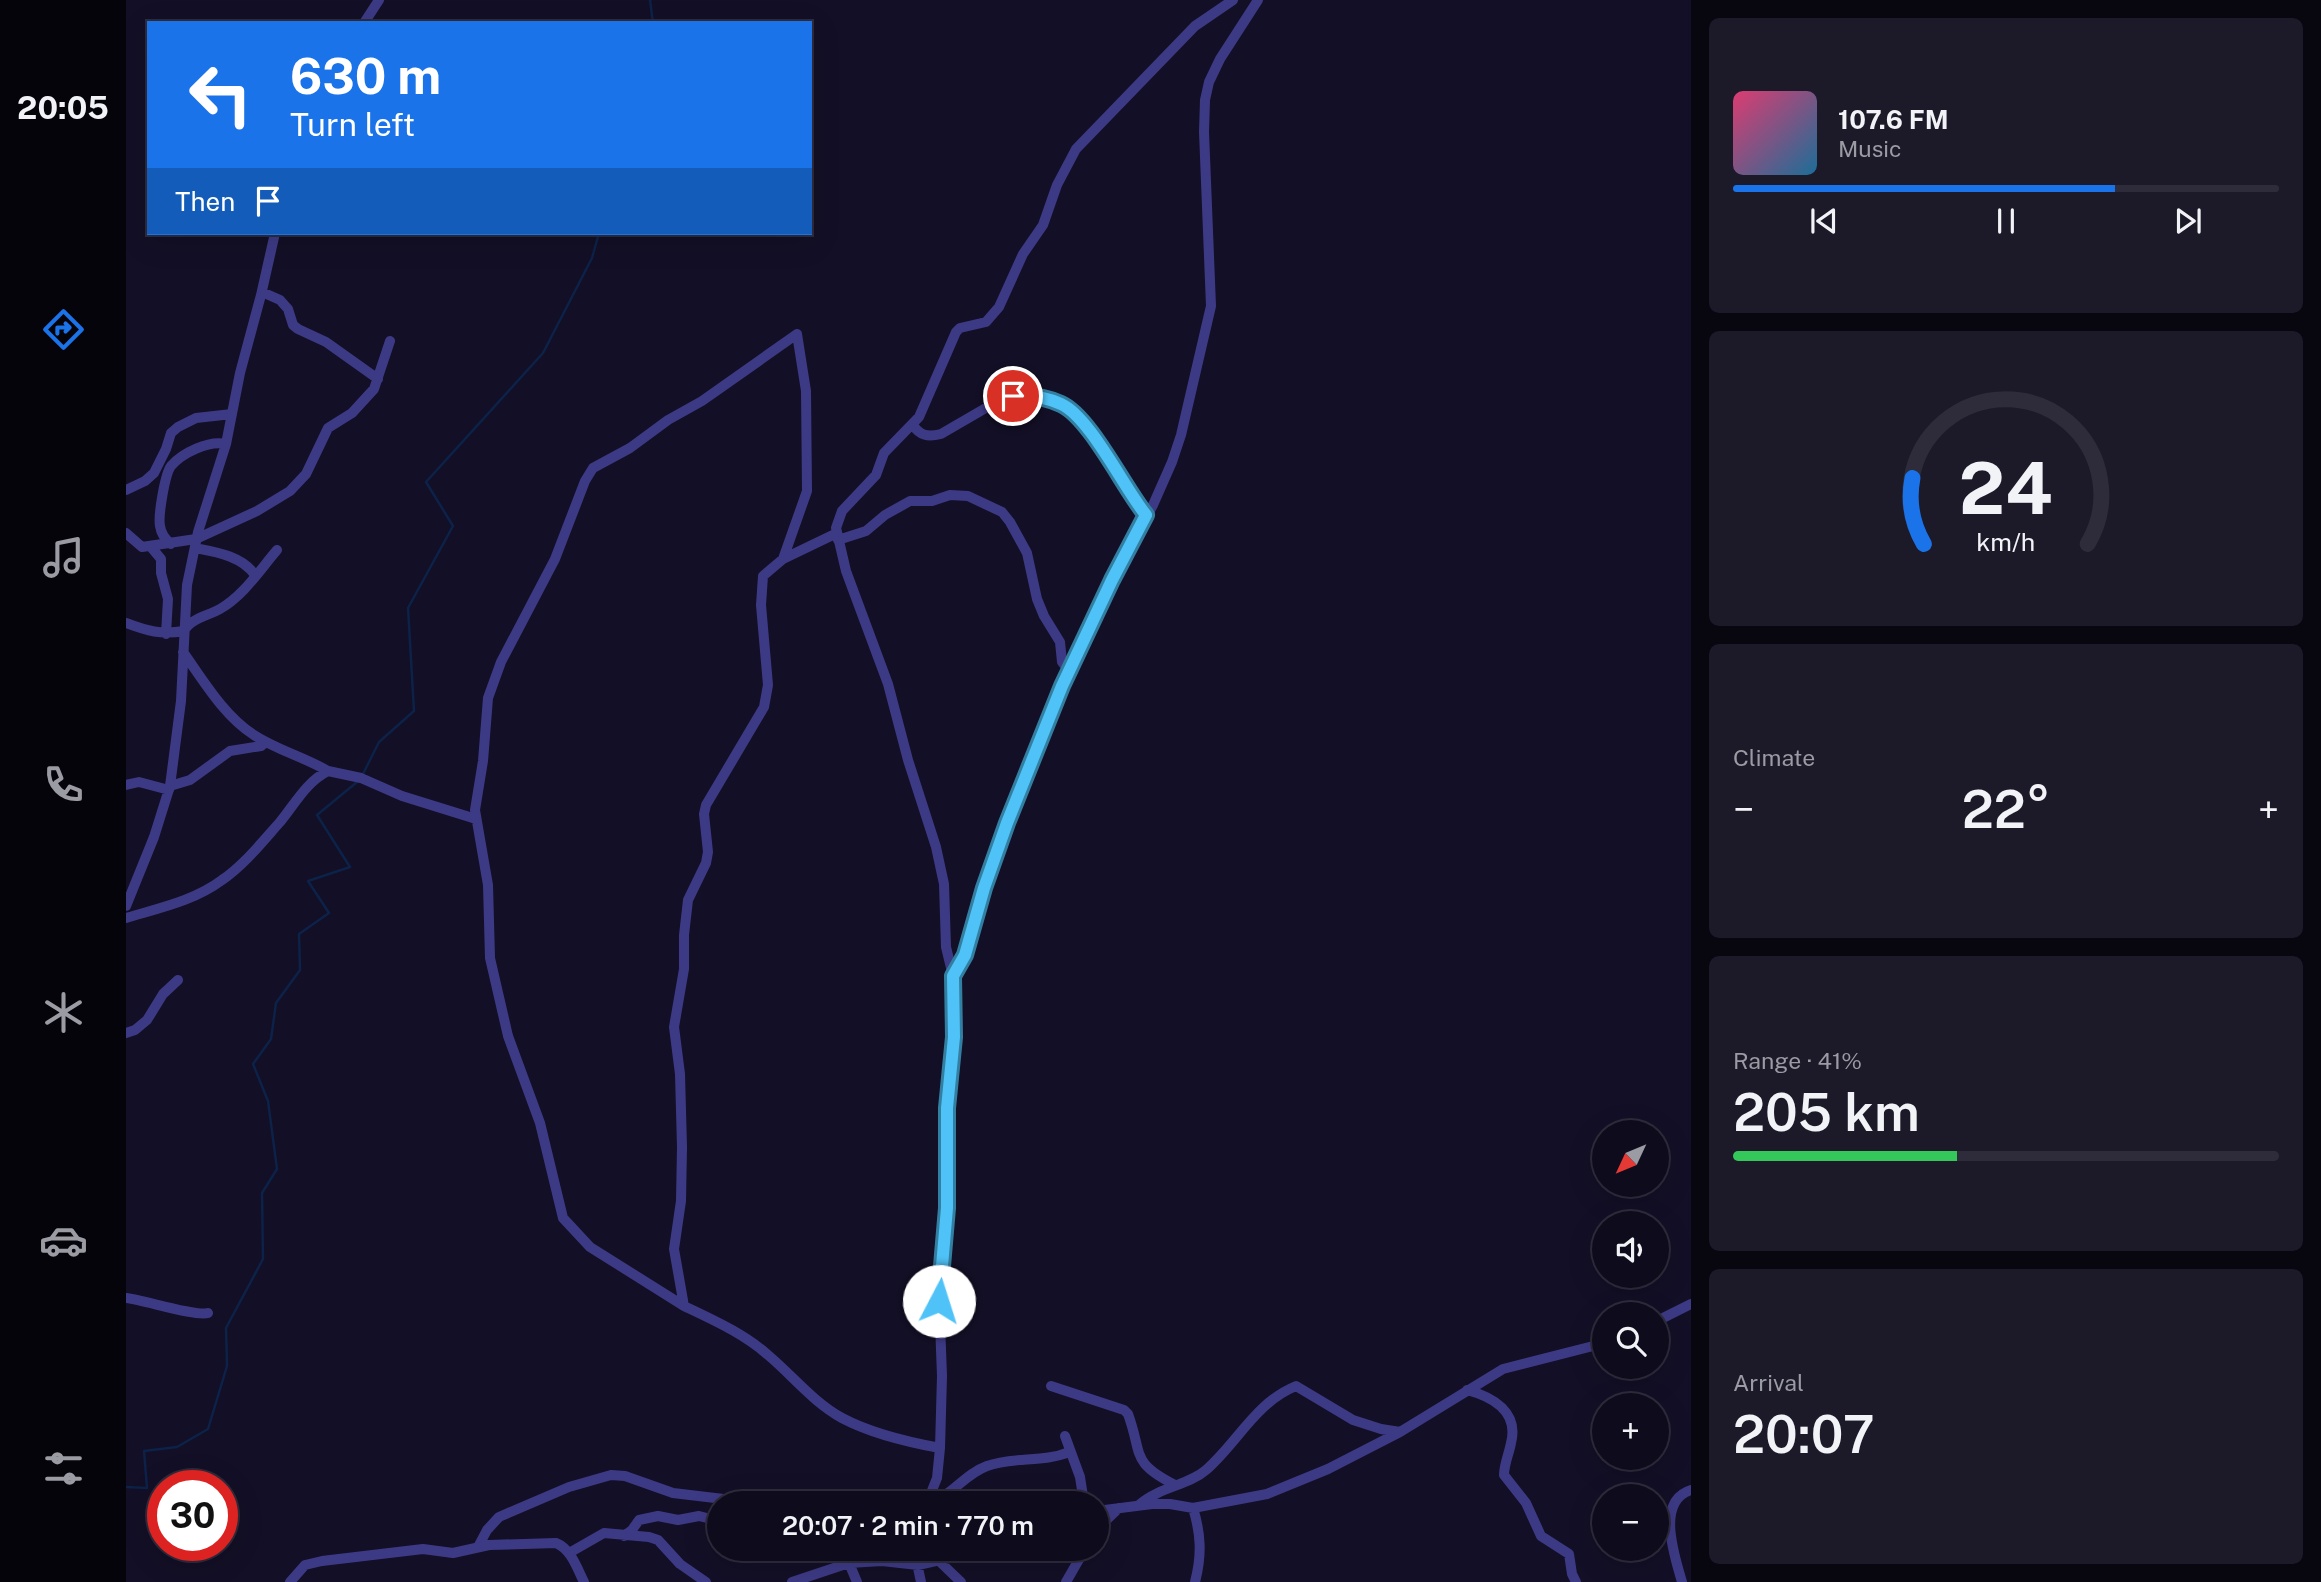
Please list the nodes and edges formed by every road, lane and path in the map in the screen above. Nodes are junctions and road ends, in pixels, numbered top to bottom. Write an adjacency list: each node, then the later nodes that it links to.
1 (379, 0): 4 (street)
2 (1233, 0): 10 (street)
3 (1258, 0): 13 (street)
4 (365, 21)
5 (275, 235): 6 (street)
6 (262, 292): 8 (street); 9 (street)
7 (390, 341): 8 (street)
8 (378, 379): 17 (street)
9 (232, 414): 11 (street); 12 (street)
10 (913, 425): 13 (street); 15 (street)
11 (226, 444): 16 (street); 17 (street)
12 (126, 490)
13 (1146, 515): 27 (street)
14 (126, 533): 19 (street)
15 (838, 537): 21 (street); 27 (street); 35 (street)
16 (172, 544): 17 (street); 19 (street)
17 (195, 544): 22 (street); 24 (street)
18 (126, 547): 19 (street)
19 (147, 547): 25 (street)
20 (277, 550): 22 (street)
21 (783, 559): 32 (street); 40 (street)
22 (255, 575): 24 (street)
23 (126, 622): 25 (street)
24 (184, 631): 25 (street); 26 (street)
25 (166, 634)
26 (183, 652): 28 (street); 31 (street)
27 (1069, 671): 35 (street)
28 (266, 742): 29 (street); 31 (street)
29 (328, 771): 32 (street); 34 (street)
30 (126, 785): 31 (street)
31 (170, 788): 33 (street)
32 (476, 819): 40 (street)
33 (126, 906)
34 (126, 918)
35 (953, 976): 48 (street)
36 (177, 980): 37 (street)
37 (126, 1033)
38 (126, 1298): 41 (street)
39 (1691, 1304): 42 (street)
40 (684, 1306): 48 (street)
41 (208, 1314)
42 (1669, 1315)
43 (1592, 1346): 45 (street)
44 (1051, 1386): 50 (street)
45 (1467, 1390): 46 (street); 82 (street)
46 (1400, 1432): 50 (street); 58 (street)
47 (1065, 1437): 49 (street)
48 (940, 1448): 52 (street)
49 (1069, 1452): 53 (street); 54 (street)
50 (1175, 1485): 56 (street)
51 (1691, 1489): 83 (street)
52 (933, 1491)
53 (950, 1491)
54 (1082, 1491)
55 (707, 1497): 63 (street)
56 (1137, 1507): 57 (street); 58 (street)
57 (1119, 1508): 59 (street); 61 (street)
58 (1193, 1508): 81 (street)
59 (1109, 1509)
60 (707, 1517): 62 (street)
61 (1109, 1518)
62 (624, 1536): 64 (street); 74 (street)
63 (478, 1548): 64 (street); 72 (street)
64 (569, 1553): 73 (street)
65 (917, 1561): 70 (street)
66 (929, 1561): 70 (street)
67 (939, 1561): 79 (street)
68 (1078, 1561): 80 (street)
69 (849, 1563): 70 (street); 71 (street); 77 (street)
70 (918, 1564): 78 (street)
71 (830, 1569): 75 (street); 76 (street)
72 (290, 1582)
73 (584, 1582)
74 (706, 1582)
75 (792, 1582)
76 (825, 1582)
77 (857, 1582)
78 (921, 1582)
79 (961, 1582)
80 (1066, 1582)
81 (1195, 1582)
82 (1576, 1582)
83 (1682, 1582)

